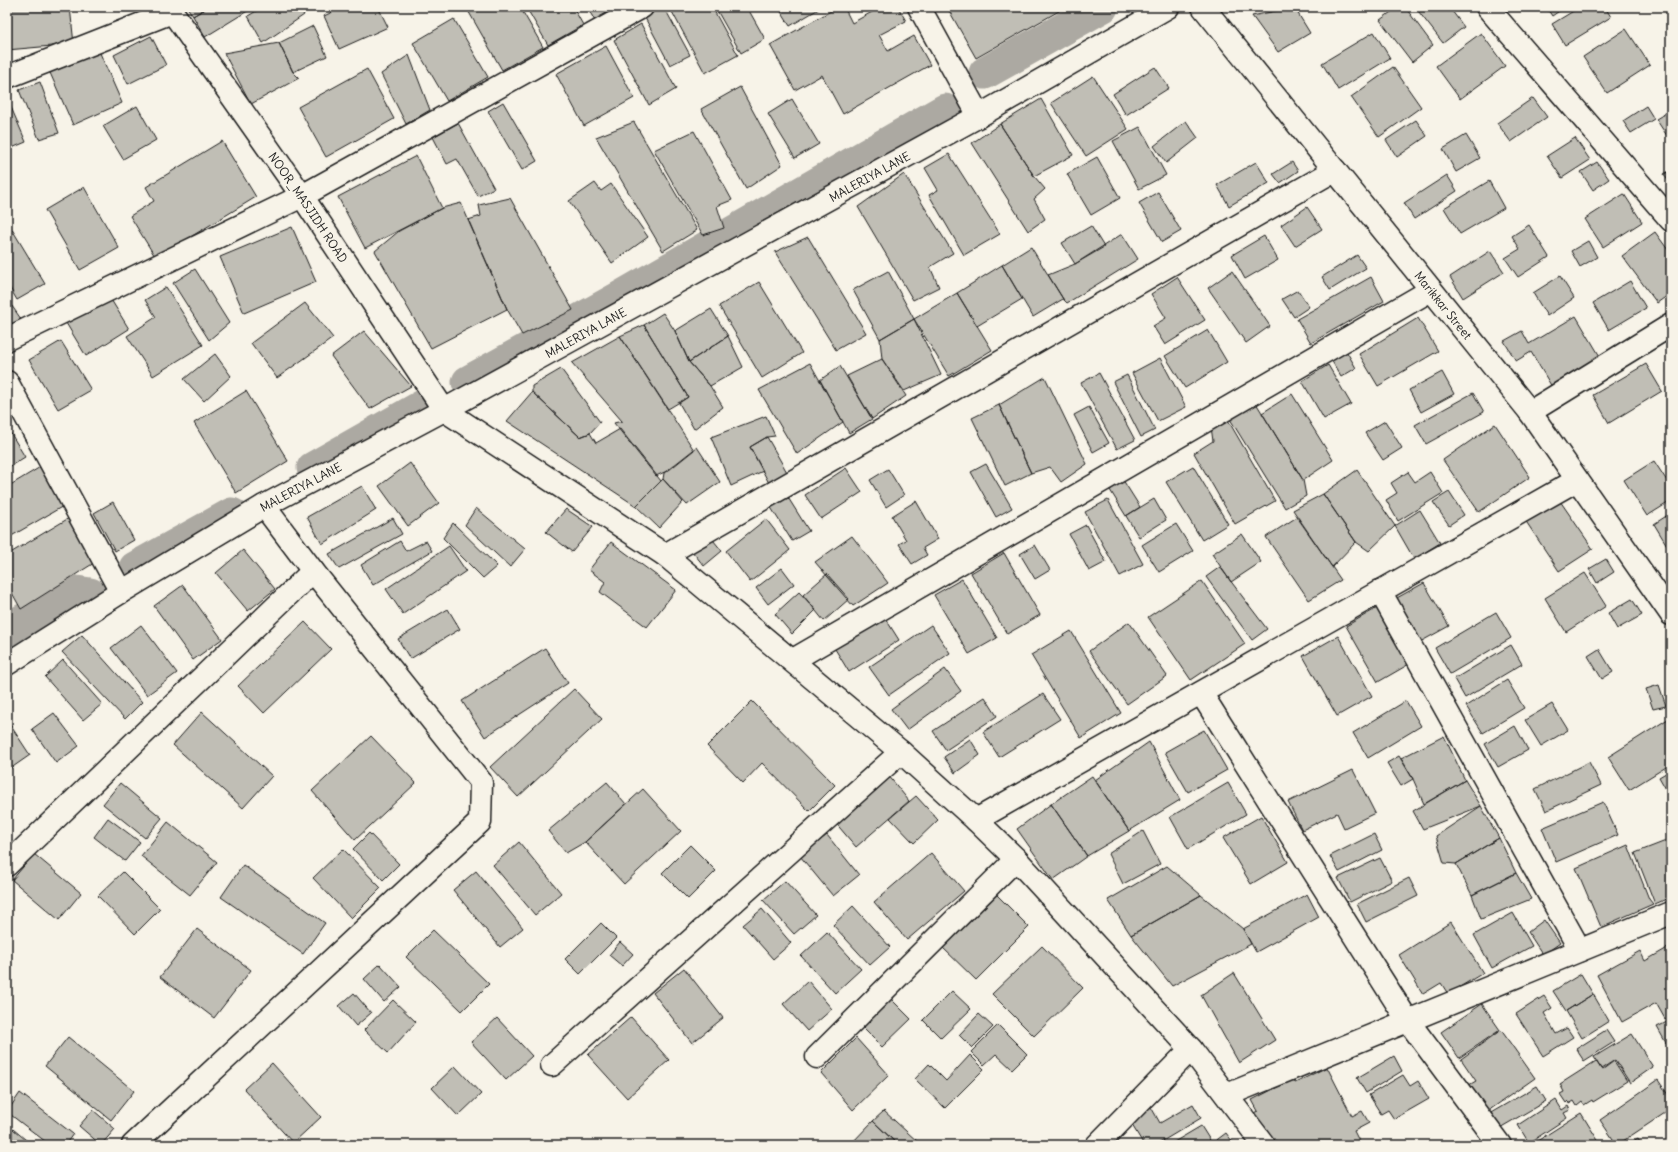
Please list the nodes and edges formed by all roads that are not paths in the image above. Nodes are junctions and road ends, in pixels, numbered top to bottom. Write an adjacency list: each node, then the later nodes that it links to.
1 (642, 7): 10 (street)
2 (919, 7): 8 (street)
3 (1168, 7): 8 (street, MALERIYA LANE)
4 (1487, 7): 11 (street)
5 (1212, 8): 9 (street, Marikkar Street)
6 (170, 10): 7 (street); 10 (street, NOOR_MASJIDH ROAD)
7 (7, 77)
8 (979, 116): 16 (street, MALERIYA LANE)
9 (1335, 170): 12 (street, Marikkar Street); 20 (street)
10 (302, 196): 14 (street); 16 (street, NOOR_MASJIDH ROAD)
11 (1671, 220)
12 (1431, 290): 17 (street, Marikkar Street); 25 (street)
13 (1671, 325): 17 (street)
14 (7, 339)
15 (7, 382): 23 (street)
16 (444, 410): 19 (street, MALERIYA LANE); 20 (street)
17 (1530, 412): 18 (street, Marikkar Street)
18 (1577, 480): 22 (street); 24 (street, Marikkar Street)
19 (264, 506): 21 (street); 23 (street, MALERIYA LANE)
20 (665, 555): 25 (street)
21 (313, 571): 31 (street); 39 (street)
22 (1380, 591): 27 (street); 33 (street)
23 (121, 592): 26 (street, MALERIYA LANE)
24 (1671, 614)
25 (793, 660): 28 (street)
26 (7, 664)
27 (1200, 693): 29 (street); 34 (street)
28 (902, 752): 29 (street); 37 (street)
29 (976, 820): 30 (street)
30 (1016, 859): 35 (street); 36 (street)
31 (7, 865)
32 (1671, 913): 33 (street)
33 (1580, 950): 34 (street)
34 (1408, 1021): 38 (street); 42 (street)
35 (1190, 1049): 38 (street); 40 (street)
36 (817, 1057)
37 (552, 1065)
38 (1227, 1095): 41 (street)
39 (133, 1145)
40 (1097, 1145)
41 (1264, 1145)
42 (1500, 1145)

